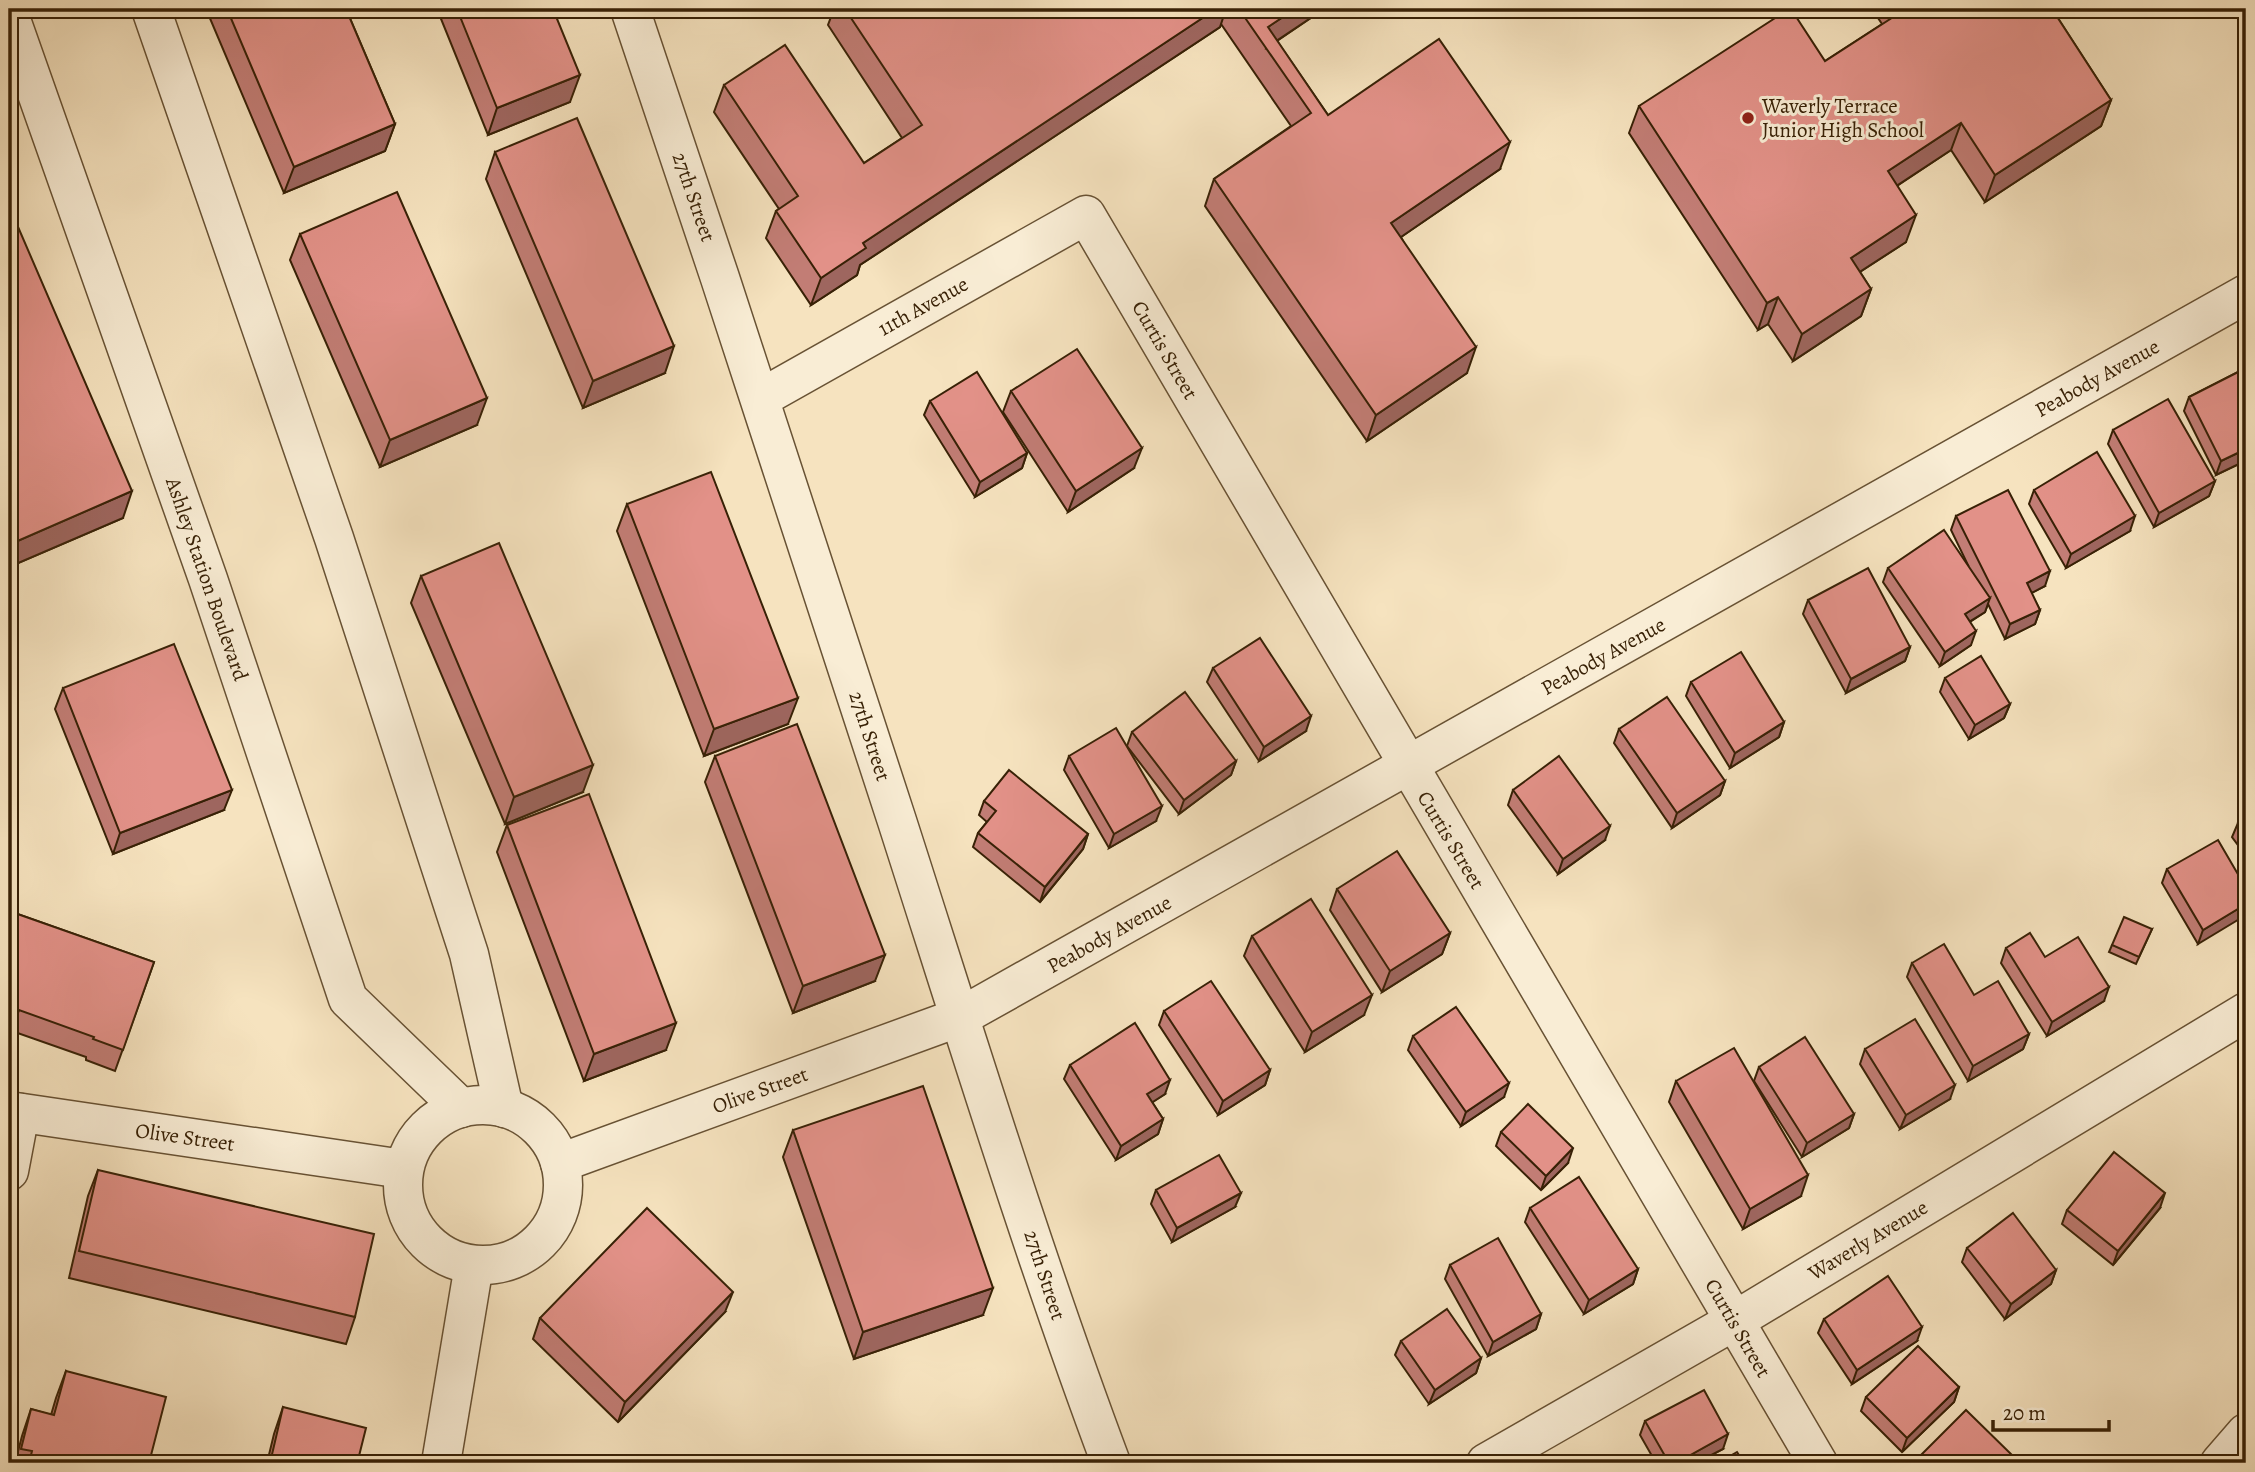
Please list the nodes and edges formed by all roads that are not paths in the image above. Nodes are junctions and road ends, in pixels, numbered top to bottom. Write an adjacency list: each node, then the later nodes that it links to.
1 (151, 9): 11 (street)
2 (630, 9): 6 (street, 27th Street)
3 (9, 14): 10 (street, Ashley Station Boulevard)
4 (1086, 215): 6 (street, 11th Avenue); 7 (street, Curtis Street)
5 (2246, 294): 7 (street, Peabody Avenue)
6 (761, 398): 9 (street, 27th Street)
7 (1408, 767): 9 (street, Peabody Avenue); 17 (street, Curtis Street)
8 (2246, 1012): 17 (street, Waverly Avenue)
9 (960, 1017): 13 (street, Olive Street); 20 (street, 27th Street)
10 (461, 1108): 11 (street); 14 (street)
11 (504, 1108): 13 (street)
12 (14, 1112): 14 (street, Olive Street); 15 (street)
13 (560, 1163): 16 (street)
14 (403, 1169): 16 (street)
15 (9, 1171)
16 (474, 1265): 19 (street)
17 (1734, 1321): 21 (street, Waverly Avenue); 22 (street, Curtis Street)
18 (2246, 1433): 23 (street)
19 (441, 1463)
20 (1111, 1463)
21 (1486, 1463)
22 (1818, 1463)
23 (2220, 1463)

